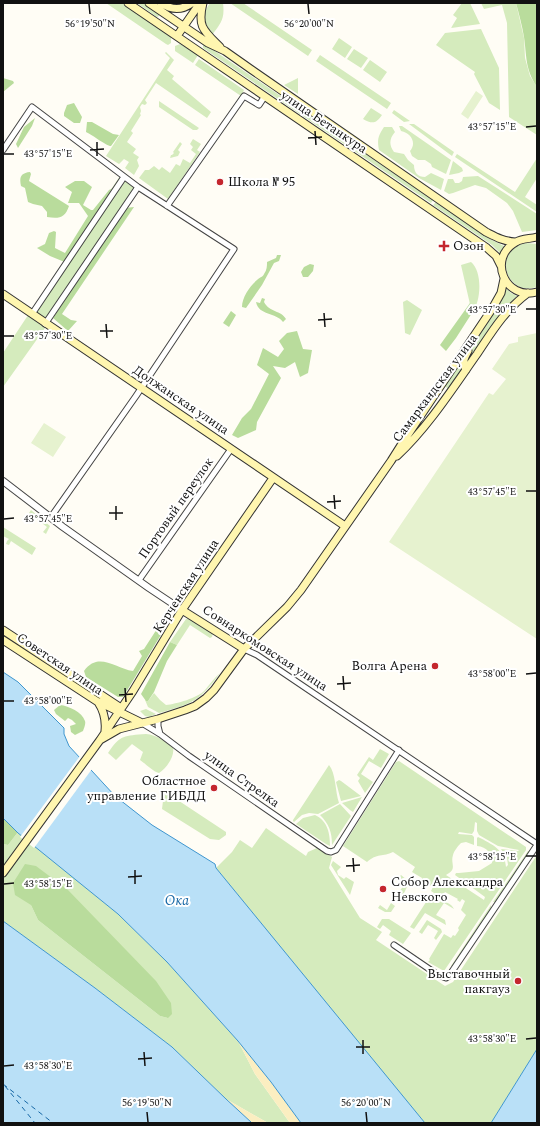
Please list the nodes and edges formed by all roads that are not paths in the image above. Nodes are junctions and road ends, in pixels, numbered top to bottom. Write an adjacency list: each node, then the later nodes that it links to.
1 (128, 3): 8 (main road, улица Бетанкура)
2 (150, 3): 7 (main road, улица Бетанкура)
3 (160, 3): 4 (main road)
4 (192, 3)
5 (200, 3): 7 (main road)
6 (203, 3): 9 (main road)
7 (184, 26): 8 (main road); 9 (main road, улица Бетанкура)
8 (177, 36): 10 (main road, улица Бетанкура)
9 (225, 51): 16 (main road, улица Бетанкура)
10 (265, 96): 14 (street); 17 (main road, улица Бетанкура)
11 (3, 150): 12 (street)
12 (124, 177): 13 (street); 22 (street)
13 (138, 187): 14 (street); 23 (street)
14 (167, 206): 26 (street)
15 (535, 239): 16 (main road)
16 (515, 242): 17 (main road)
17 (501, 266): 18 (main road)
18 (504, 279): 20 (main road); 24 (main road, Самаркандская улица)
19 (537, 292): 20 (main road)
20 (528, 293): 25 (main road, Самаркандская улица)
21 (3, 294): 22 (main road, Должанская улица)
22 (32, 314): 23 (main road, Должанская улица)
23 (45, 324): 26 (main road, Должанская улица)
24 (471, 340): 25 (main road); 28 (main road, Самаркандская улица)
25 (466, 370): 28 (main road, Самаркандская улица)
26 (141, 388): 27 (main road, Должанская улица); 31 (street)
27 (231, 449): 29 (main road, Должанская улица); 33 (street, Портовый переулок)
28 (391, 461): 32 (main road, Самаркандская улица)
29 (273, 478): 32 (main road, Должанская улица); 34 (main road, Керченская улица)
30 (3, 481): 31 (street, Совнаркомовская улица)
31 (51, 517): 33 (street, Совнаркомовская улица)
32 (345, 526): 37 (main road, Самаркандская улица)
33 (139, 580): 34 (street, Совнаркомовская улица)
34 (182, 610): 37 (main road, Совнаркомовская улица); 39 (main road, Керченская улица)
35 (3, 630): 39 (main road, Советская улица)
36 (3, 640): 38 (main road, Советская улица)
37 (244, 649): 40 (main road, Самаркандская улица); 45 (street, Совнаркомовская улица)
38 (98, 702): 39 (main road); 42 (main road, Советская улица)
39 (120, 710): 41 (main road); 42 (main road, Керченская улица)
40 (158, 719): 41 (main road, Самаркандская улица); 43 (street)
41 (142, 723): 43 (street, улица Стрелка); 44 (main road, Самаркандская улица)
42 (105, 732): 44 (main road, Керченская улица)
43 (160, 734): 45 (street, улица Стрелка)
44 (100, 740): 47 (main road, Керченская улица)
45 (399, 750): 46 (street, Совнаркомовская улица)
46 (537, 844): 48 (street)
47 (3, 873)
48 (394, 945)

